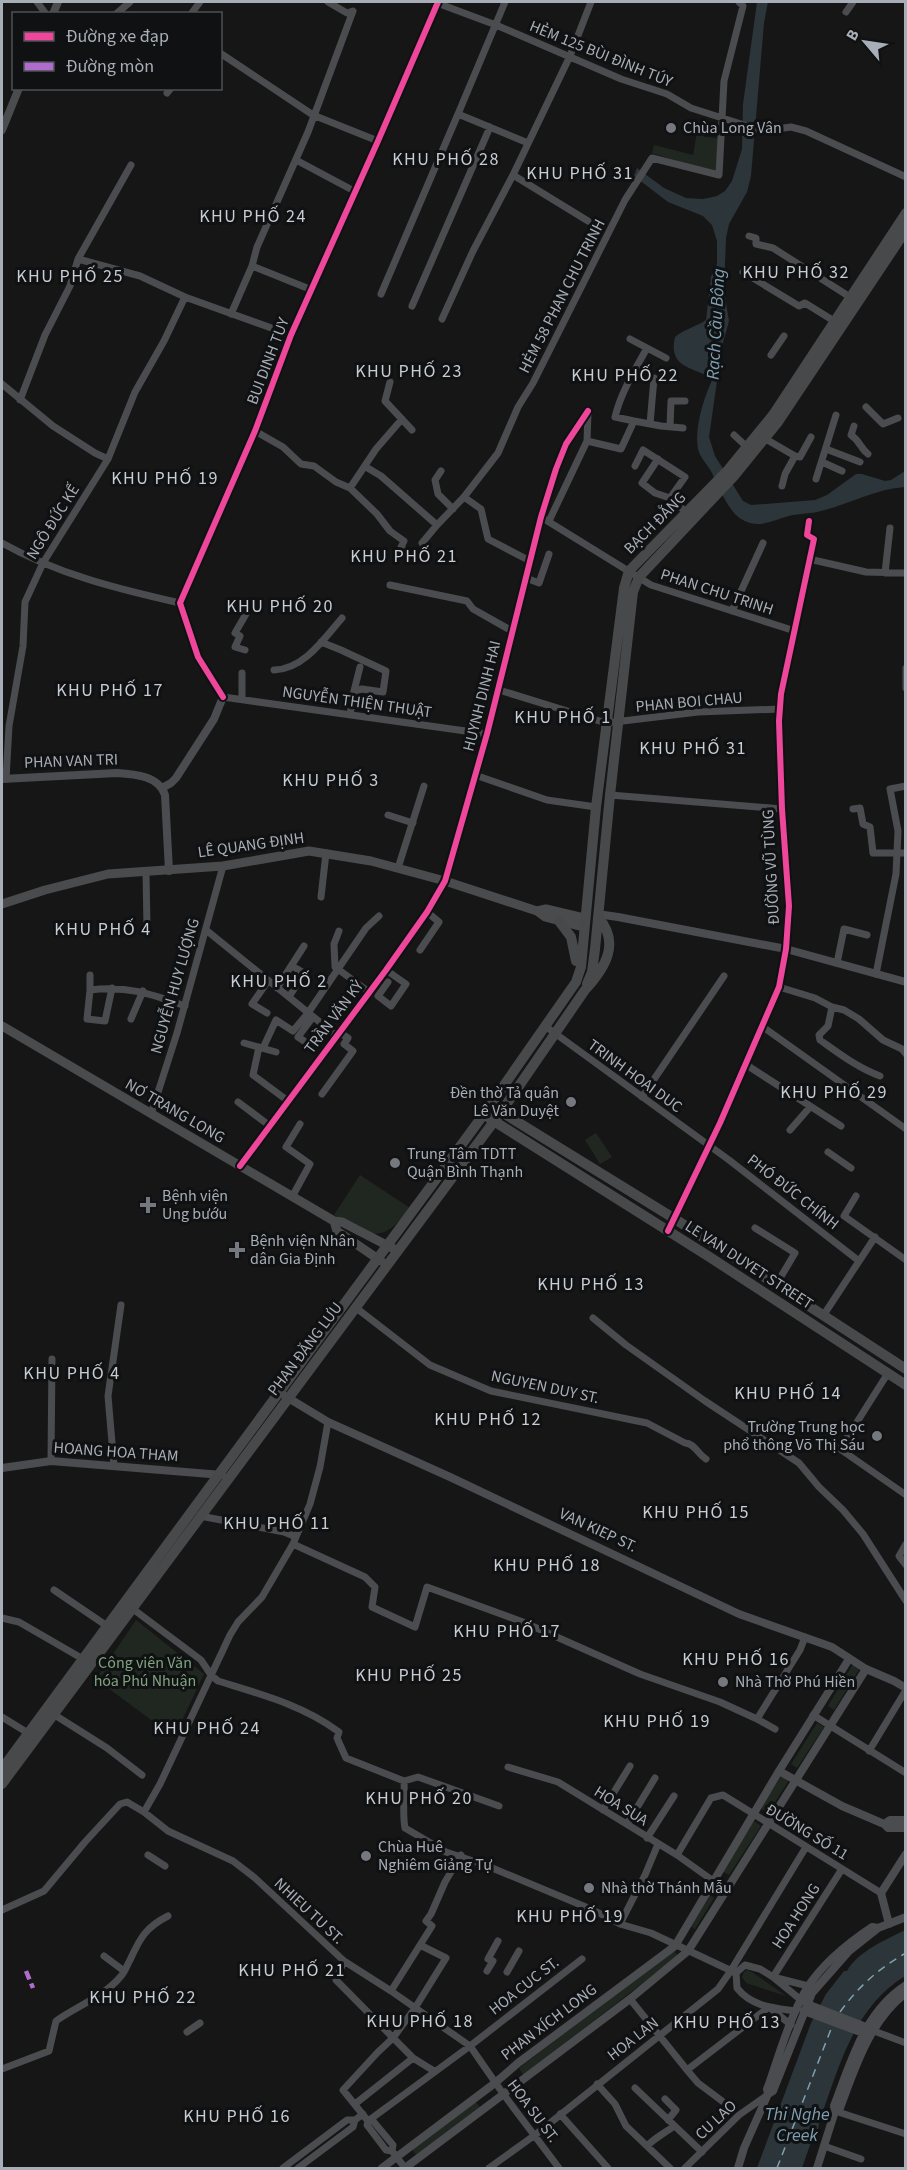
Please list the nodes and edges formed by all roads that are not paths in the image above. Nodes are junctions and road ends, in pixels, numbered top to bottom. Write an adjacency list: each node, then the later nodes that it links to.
1 (130, 2): 8 (street)
2 (328, 2): 15 (street)
3 (438, 2): 10 (street, HẺM 125 BÙI ĐÌNH TÚY); 19 (street, BUI DINH TUY)
4 (505, 2): 10 (street)
5 (591, 2): 12 (street)
6 (739, 2): 16 (street)
7 (853, 2): 9 (street)
8 (118, 12)
9 (846, 12)
10 (496, 25): 12 (street, HẺM 125 BÙI ĐÌNH TÚY); 14 (street)
11 (222, 54): 15 (street)
12 (570, 56): 16 (street, HẺM 125 BÙI ĐÌNH TÚY); 20 (street)
13 (18, 90): 18 (street)
14 (458, 114): 17 (street); 34 (street)
15 (313, 115): 19 (street); 21 (street)
16 (721, 118): 24 (street, HẺM 125 BÙI ĐÌNH TÚY); 84 (street, HẺM 58 PHAN CHU TRINH)
17 (490, 128): 20 (street); 37 (street)
18 (2, 130)
19 (378, 141): 25 (street, BUI DINH TUY)
20 (528, 143): 23 (street)
21 (296, 160): 25 (street); 31 (street)
22 (131, 165): 30 (street)
23 (513, 175): 27 (street); 39 (street)
24 (906, 177)
25 (356, 192): 33 (street, BUI DINH TUY)
26 (906, 213): 36 (main road, BẠCH ĐẰNG)
27 (588, 220)
28 (906, 230): 36 (main road, BẠCH ĐẰNG)
29 (749, 236): 36 (street)
30 (78, 259): 35 (street); 50 (street)
31 (252, 267): 33 (street); 38 (street)
32 (743, 272): 40 (street)
33 (312, 290): 41 (street, BUI DINH TUY)
34 (381, 294)
35 (185, 297): 38 (street); 71 (street, NGÔ ĐỨC KẾ)
36 (854, 300): 40 (main road, BẠCH ĐẰNG); 65 (main road, BẠCH ĐẰNG)
37 (412, 306)
38 (231, 314): 41 (street)
39 (442, 319)
40 (834, 321): 67 (main road, BẠCH ĐẰNG)
41 (291, 335): 62 (street, BUI DINH TUY)
42 (784, 336): 45 (street)
43 (630, 339): 44 (street)
44 (647, 348): 46 (street); 56 (street)
45 (771, 355)
46 (666, 358)
47 (654, 378): 57 (street)
48 (390, 382): 55 (street)
49 (2, 384): 50 (street)
50 (20, 400): 71 (street)
51 (685, 401): 59 (street)
52 (866, 407): 54 (street)
53 (836, 415): 68 (street)
54 (898, 418)
55 (402, 419): 61 (street); 76 (street)
56 (634, 421): 57 (street); 66 (street)
57 (650, 424): 59 (street)
58 (854, 426): 69 (street)
59 (670, 427): 60 (street)
60 (683, 428)
61 (412, 430)
62 (255, 431): 82 (street); 107 (street, BUI DINH TUY)
63 (734, 435): 67 (street)
64 (811, 437): 70 (street)
65 (764, 438): 70 (street); 79 (main road, BẠCH ĐẰNG)
66 (587, 441): 88 (street, HUYNH DINH HAI); 89 (street)
67 (747, 447): 79 (main road, BẠCH ĐẰNG)
68 (826, 449): 73 (street); 74 (street)
69 (868, 454)
70 (795, 456): 81 (street)
71 (108, 459): 100 (street, NGÔ ĐỨC KẾ)
72 (658, 459): 75 (street); 85 (street); 85 (street)
73 (822, 462): 78 (street); 80 (street)
74 (860, 462)
75 (635, 466)
76 (366, 467): 82 (street); 91 (street)
77 (441, 471): 86 (street)
78 (842, 471)
79 (731, 473): 83 (main road, BẠCH ĐẰNG)
80 (816, 479)
81 (782, 486)
82 (350, 488): 97 (street)
83 (714, 491): 87 (main road, BẠCH ĐẰNG); 104 (main road, BẠCH ĐẰNG)
84 (464, 497): 86 (street, HẺM 58 PHAN CHU TRINH); 99 (street)
85 (670, 498): 87 (street)
86 (453, 509): 91 (street, HẺM 58 PHAN CHU TRINH)
87 (687, 513): 101 (main road, BẠCH ĐẰNG)
88 (541, 517): 89 (street, PHAN CHU TRINH); 99 (street, HUYNH DINH HAI)
89 (549, 521): 101 (street, PHAN CHU TRINH)
90 (808, 521): 98 (street, ĐƯỜNG VŨ TÙNG)
91 (437, 525): 94 (street, HẺM 58 PHAN CHU TRINH)
92 (891, 528): 102 (street)
93 (2, 543): 100 (street)
94 (422, 543)
95 (763, 543): 108 (street)
96 (549, 554): 105 (street)
97 (411, 557)
98 (810, 559): 102 (street); 112 (street, ĐƯỜNG VŨ TÙNG)
99 (530, 561): 105 (street, HUYNH DINH HAI)
100 (43, 563): 107 (street); 130 (street, NGÔ ĐỨC KẾ)
101 (629, 571): 104 (street, PHAN CHU TRINH); 126 (main road, BẠCH ĐẰNG)
102 (885, 573): 103 (street)
103 (906, 573)
104 (639, 577): 108 (street, PHAN CHU TRINH); 127 (main road, BẠCH ĐẰNG)
105 (526, 578): 111 (street, HUYNH DINH HAI)
106 (390, 585): 111 (street)
107 (180, 603): 122 (street)
108 (732, 611): 112 (street, PHAN CHU TRINH)
109 (246, 614): 114 (street)
110 (342, 618): 113 (street)
111 (512, 631): 120 (street, HUYNH DINH HAI)
112 (795, 632): 124 (street, ĐƯỜNG VŨ TÙNG)
113 (321, 642): 117 (street); 121 (street)
114 (245, 650)
115 (360, 667): 121 (street)
116 (906, 669): 119 (street)
117 (274, 670)
118 (242, 673): 123 (street)
119 (906, 688)
120 (499, 690): 126 (street, PHAN BOI CHAU); 128 (street, HUYNH DINH HAI)
121 (354, 691): 125 (street)
122 (223, 697): 123 (street, NGUYỄN THIỆN THUẬT); 133 (street)
123 (242, 699): 125 (street, NGUYỄN THIỆN THUẬT)
124 (780, 709): 127 (street, PHAN BOI CHAU); 136 (street, ĐƯỜNG VŨ TÙNG)
125 (350, 715): 128 (street, NGUYỄN THIỆN THUẬT)
126 (606, 723): 127 (street, PHAN BOI CHAU); 135 (main road, BẠCH ĐẰNG)
127 (619, 723): 134 (main road, BẠCH ĐẰNG)
128 (487, 734): 129 (street, HUYNH DINH HAI)
129 (475, 774): 135 (street); 147 (street, HUYNH DINH HAI)
130 (4, 779): 133 (street, PHAN VAN TRI)
131 (424, 786): 139 (street)
132 (906, 786): 141 (street)
133 (162, 788): 145 (street)
134 (610, 795): 136 (street); 153 (main road, BẠCH ĐẰNG)
135 (596, 807): 155 (main road, BẠCH ĐẰNG)
136 (782, 809): 162 (street, ĐƯỜNG VŨ TÙNG)
137 (853, 809): 141 (street)
138 (388, 815): 139 (street)
139 (412, 823): 144 (street)
140 (326, 853): 143 (main road, LÊ QUANG ĐỊNH); 144 (main road, LÊ QUANG ĐỊNH); 148 (street)
141 (897, 853): 142 (street); 168 (street)
142 (906, 853)
143 (223, 866): 145 (main road, LÊ QUANG ĐỊNH); 158 (street, NGUYỄN HUY LƯỢNG)
144 (398, 868): 147 (main road, LÊ QUANG ĐỊNH)
145 (169, 871): 146 (main road, LÊ QUANG ĐỊNH)
146 (146, 872): 149 (main road, LÊ QUANG ĐỊNH); 156 (street)
147 (445, 881): 150 (main road, LÊ QUANG ĐỊNH); 151 (street, TRẦN VĂN KỶ)
148 (321, 897)
149 (2, 904)
150 (537, 911): 154 (main road, LÊ QUANG ĐỊNH); 155 (main road, LÊ QUANG ĐỊNH)
151 (427, 912): 163 (street); 167 (street, TRẦN VĂN KỶ)
152 (379, 916): 166 (street)
153 (598, 917): 155 (main road); 157 (main road, PHAN ĐĂNG LƯU); 162 (street); 179 (main road)
154 (560, 921): 155 (main road, LÊ QUANG ĐỊNH); 173 (main road)
155 (584, 922): 157 (main road); 173 (main road)
156 (147, 927)
157 (596, 929): 179 (main road, PHAN ĐĂNG LƯU)
158 (206, 930): 171 (street); 183 (street, NGUYỄN HUY LƯỢNG)
159 (339, 931): 166 (street)
160 (867, 935): 164 (street)
161 (304, 946): 165 (street)
162 (786, 949): 164 (street); 175 (street, ĐƯỜNG VŨ TÙNG)
163 (420, 950)
164 (837, 963): 168 (street)
165 (292, 966): 177 (street); 182 (street)
166 (337, 970): 181 (street); 186 (street)
167 (386, 970): 172 (street); 181 (street, TRẦN VĂN KỶ)
168 (876, 974): 174 (street)
169 (90, 975): 178 (street)
170 (724, 976): 201 (street)
171 (268, 981): 177 (street); 185 (street)
172 (388, 982)
173 (576, 982): 189 (main road)
174 (906, 982)
175 (779, 987): 184 (street); 190 (street, ĐƯỜNG VŨ TÙNG)
176 (112, 988): 178 (street); 178 (street); 180 (street)
177 (277, 988): 182 (street)
178 (90, 990)
179 (585, 990): 192 (main road, PHAN ĐĂNG LƯU)
180 (143, 991): 183 (street); 187 (street)
181 (369, 992): 191 (street, TRẦN VĂN KỶ)
182 (289, 997): 186 (street)
183 (184, 1006): 207 (street, NGUYỄN HUY LƯỢNG)
184 (832, 1007): 197 (street); 199 (street)
185 (267, 1013)
186 (310, 1015): 191 (street); 193 (street); 195 (street)
187 (131, 1019)
188 (2, 1026): 207 (main road, NƠ TRANG LONG)
189 (545, 1026): 192 (street, TRINH HOAI DUC); 205 (main road)
190 (763, 1028): 198 (street, ĐƯỜNG VŨ TÙNG); 212 (street)
191 (338, 1034): 200 (street); 202 (street, TRẦN VĂN KỶ)
192 (555, 1034): 201 (street, TRINH HOAI DUC); 206 (main road, PHAN ĐĂNG LƯU)
193 (304, 1041)
194 (244, 1043): 195 (street)
195 (261, 1048): 196 (street); 202 (street)
196 (276, 1052)
197 (906, 1054)
198 (745, 1064): 204 (street); 214 (street, ĐƯỜNG VŨ TÙNG)
199 (880, 1076)
200 (322, 1094)
201 (642, 1097): 214 (street, TRINH HOAI DUC)
202 (288, 1101): 210 (street, TRẦN VĂN KỶ)
203 (238, 1102): 210 (street)
204 (810, 1107): 211 (street); 213 (street)
205 (487, 1109): 206 (main road, LE VAN DUYET STREET); 208 (main road, LE VAN DUYET STREET); 227 (main road)
206 (501, 1112): 208 (main road, PHAN ĐĂNG LƯU); 218 (main road, LE VAN DUYET STREET)
207 (151, 1114): 216 (main road, NƠ TRANG LONG)
208 (494, 1121): 219 (main road, LE VAN DUYET STREET); 228 (main road, PHAN ĐĂNG LƯU)
209 (300, 1124): 221 (street)
210 (270, 1126): 216 (street, TRẦN VĂN KỶ)
211 (841, 1126)
212 (906, 1129)
213 (790, 1130)
214 (709, 1147): 222 (street, ĐƯỜNG VŨ TÙNG); 231 (street, PHÓ ĐỨC CHÍNH)
215 (828, 1152): 217 (street)
216 (240, 1166): 221 (main road, NƠ TRANG LONG)
217 (851, 1168)
218 (620, 1185): 219 (main road); 222 (main road, LE VAN DUYET STREET)
219 (614, 1196): 225 (main road, LE VAN DUYET STREET)
220 (856, 1196): 226 (street)
221 (292, 1197): 223 (main road, NƠ TRANG LONG)
222 (675, 1219): 225 (street, ĐƯỜNG VŨ TÙNG); 233 (main road, LE VAN DUYET STREET)
223 (334, 1221): 227 (main road, NƠ TRANG LONG); 229 (main road, NƠ TRANG LONG)
224 (755, 1228): 233 (street)
225 (668, 1231): 241 (main road, LE VAN DUYET STREET)
226 (875, 1237): 230 (street); 231 (street)
227 (387, 1245): 228 (main road, NƠ TRANG LONG); 229 (main road)
228 (398, 1251): 232 (main road, PHAN ĐĂNG LƯU)
229 (377, 1259): 232 (main road, NƠ TRANG LONG); 238 (main road)
230 (906, 1260)
231 (859, 1261): 236 (street)
232 (386, 1265): 235 (main road, PHAN ĐĂNG LƯU)
233 (776, 1285): 236 (main road, LE VAN DUYET STREET)
234 (121, 1305): 247 (street)
235 (354, 1307): 238 (main road, PHAN ĐĂNG LƯU); 245 (street, NGUYEN DUY ST.)
236 (823, 1316): 240 (main road, LE VAN DUYET STREET)
237 (593, 1318): 256 (street)
238 (332, 1329): 243 (main road, PHAN ĐĂNG LƯU)
239 (52, 1359): 246 (street)
240 (906, 1369)
241 (888, 1373): 242 (main road, LE VAN DUYET STREET); 250 (street)
242 (906, 1385)
243 (283, 1395): 244 (street, VAN KIEP ST.); 249 (main road, PHAN ĐĂNG LƯU)
244 (328, 1422): 252 (street); 260 (street, VAN KIEP ST.)
245 (706, 1459)
246 (51, 1461): 247 (street, HOANG HOA THAM); 248 (street, HOANG HOA THAM)
247 (114, 1466): 249 (street, HOANG HOA THAM)
248 (2, 1468)
249 (224, 1477): 251 (main road); 257 (main road)
250 (906, 1495)
251 (200, 1516): 252 (street); 257 (main road)
252 (294, 1540): 264 (street); 269 (street)
253 (906, 1544): 254 (street)
254 (906, 1565)
255 (54, 1590): 259 (street)
256 (906, 1601)
257 (127, 1605): 259 (main road); 264 (street); 266 (main road)
258 (2, 1618): 261 (street)
259 (107, 1626): 261 (main road)
260 (805, 1637): 262 (street, VAN KIEP ST.); 269 (street)
261 (82, 1659): 266 (main road)
262 (849, 1659): 263 (street, VAN KIEP ST.); 267 (street, PHAN XÍCH LONG)
263 (866, 1669): 265 (street, VAN KIEP ST.); 270 (street, PHAN XÍCH LONG)
264 (211, 1675): 281 (street); 287 (street)
265 (906, 1689): 273 (street)
266 (50, 1711): 272 (main road); 279 (street); 283 (main road)
267 (813, 1715): 270 (street); 277 (street, PHAN XÍCH LONG)
268 (2, 1717): 272 (street)
269 (758, 1719): 271 (street)
270 (830, 1726): 273 (street); 282 (street, PHAN XÍCH LONG)
271 (775, 1729)
272 (28, 1733): 276 (main road)
273 (869, 1751): 278 (street)
274 (630, 1766): 286 (street)
275 (508, 1767): 286 (street, HOA SUA)
276 (2, 1769)
277 (779, 1771): 282 (street); 288 (street, PHAN XÍCH LONG)
278 (906, 1773)
279 (142, 1775)
280 (655, 1778): 290 (street)
281 (404, 1781): 285 (street); 299 (street)
282 (796, 1782): 291 (street, PHAN XÍCH LONG); 292 (street)
283 (2, 1784)
284 (674, 1796): 294 (street)
285 (499, 1806)
286 (603, 1810): 290 (street, HOA SUA)
287 (144, 1812): 306 (street); 319 (street, NHIEU TU ST.)
288 (753, 1814): 291 (street, ĐƯỜNG SỐ 11); 300 (street, ĐƯỜNG SỐ 11); 303 (street, PHAN XÍCH LONG)
289 (906, 1820): 292 (street)
290 (627, 1824): 294 (street, HOA SUA)
291 (769, 1824): 296 (street, ĐƯỜNG SỐ 11); 304 (street, PHAN XÍCH LONG)
292 (884, 1824): 293 (street)
293 (906, 1828)
294 (648, 1838): 295 (street, HOA SUA)
295 (658, 1844): 300 (street, HOA SUA); 309 (street)
296 (806, 1847): 302 (street, ĐƯỜNG SỐ 11); 323 (street, HOA LAN)
297 (906, 1854): 305 (street)
298 (148, 1855): 301 (street)
299 (461, 1855): 309 (street); 313 (street)
300 (677, 1855): 303 (street, HOA SUA)
301 (165, 1866)
302 (842, 1869): 305 (street, ĐƯỜNG SỐ 11); 324 (street, HOA HONG)
303 (714, 1881): 304 (street); 314 (street, PHAN XÍCH LONG)
304 (726, 1890): 316 (street, PHAN XÍCH LONG)
305 (881, 1893): 310 (street)
306 (2, 1910)
307 (168, 1916): 320 (street)
308 (906, 1917): 310 (street)
309 (620, 1924): 314 (street)
310 (889, 1924): 311 (street)
311 (878, 1928): 326 (street); 330 (street)
312 (498, 1941): 321 (street)
313 (420, 1945): 327 (street); 332 (street)
314 (675, 1946): 316 (street); 345 (street, PHAN XÍCH LONG)
315 (519, 1951): 322 (street)
316 (688, 1951): 323 (street); 329 (street, PHAN XÍCH LONG)
317 (104, 1956): 320 (street)
318 (582, 1959): 340 (street, HOA CUC ST.)
319 (344, 1961): 327 (street, HOA SU ST.); 338 (street, NHIEU TU ST.)
320 (124, 1971): 342 (street)
321 (487, 1971)
322 (507, 1972)
323 (734, 1972): 324 (street); 331 (street); 337 (street, HOA LAN)
324 (773, 1977): 326 (street); 330 (street)
325 (906, 1984): 335 (street)
326 (808, 1986): 330 (street)
327 (391, 1991): 332 (street, HOA SU ST.)
328 (906, 1993): 335 (street)
329 (630, 1999): 337 (street); 349 (street, PHAN XÍCH LONG)
330 (802, 2006): 331 (street); 334 (street); 335 (street); 348 (street)
331 (769, 2007): 334 (street); 343 (street)
332 (415, 2008): 338 (street); 340 (street, HOA SU ST.)
333 (200, 2023): 336 (street)
334 (791, 2025): 348 (street)
335 (868, 2030): 339 (street); 353 (street)
336 (187, 2032)
337 (660, 2037): 343 (street); 346 (street, HOA LAN)
338 (393, 2038): 341 (street, NHIEU TU ST.); 352 (street)
339 (906, 2043)
340 (470, 2046): 344 (street, HOA CUC ST.); 345 (street, HOA SU ST.)
341 (413, 2058): 344 (street, NHIEU TU ST.); 352 (street)
342 (2, 2069)
343 (687, 2070): 351 (street)
344 (434, 2071): 358 (street, HOA CUC ST.)
345 (495, 2083): 349 (street, HOA SU ST.); 368 (street, PHAN XÍCH LONG)
346 (597, 2084): 355 (street, HOA LAN); 364 (street)
347 (635, 2088): 357 (street)
348 (768, 2094): 367 (street, CU LAO); 380 (street)
349 (504, 2095): 361 (street, HOA SU ST.); 372 (street, PHAN XÍCH LONG)
350 (665, 2099): 357 (street)
351 (722, 2101)
352 (355, 2104): 354 (street)
353 (835, 2111): 360 (street); 365 (street)
354 (363, 2114): 356 (street); 358 (street)
355 (560, 2114): 361 (street, HOA LAN); 377 (street)
356 (355, 2120): 362 (street); 363 (street)
357 (668, 2120): 359 (street)
358 (368, 2121): 368 (street)
359 (674, 2126): 364 (street); 367 (street)
360 (906, 2134)
361 (535, 2135): 375 (street, HOA LAN); 376 (street, HOA SU ST.)
362 (327, 2136): 363 (street); 366 (street)
363 (332, 2143): 369 (street)
364 (647, 2146): 378 (street)
365 (824, 2146): 370 (street); 381 (street)
366 (307, 2151): 369 (street); 371 (street)
367 (702, 2152): 379 (street, CU LAO)
368 (394, 2154): 372 (street); 374 (street, PHAN XÍCH LONG)
369 (313, 2157): 371 (street)
370 (861, 2159)
371 (295, 2166): 373 (street)
372 (405, 2168)
373 (283, 2169)
374 (382, 2169)
375 (489, 2169)
376 (559, 2169)
377 (608, 2169)
378 (670, 2169)
379 (685, 2169)
380 (738, 2169)
381 (817, 2169)

